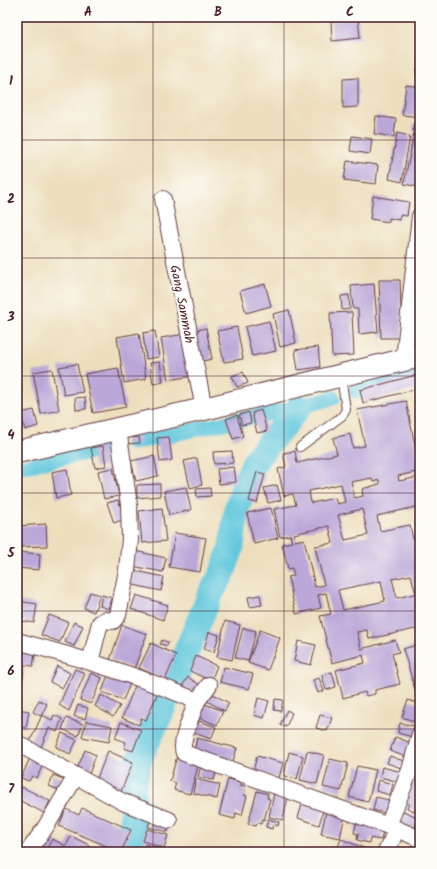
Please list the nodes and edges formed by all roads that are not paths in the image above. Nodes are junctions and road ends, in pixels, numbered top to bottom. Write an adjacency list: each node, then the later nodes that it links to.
1 (163, 199): 5 (street, Gang Sammah)
2 (420, 216): 3 (street)
3 (412, 357): 4 (main road)
4 (341, 375): 5 (main road); 7 (lane)
5 (204, 409): 6 (main road)
6 (118, 429): 8 (main road); 10 (street)
7 (300, 447)
8 (17, 452)
9 (17, 641): 10 (street)
10 (90, 662): 12 (street)
11 (209, 685): 12 (street)
12 (197, 701): 17 (street)
13 (420, 734): 17 (street)
14 (17, 743): 15 (street)
15 (76, 776): 16 (street); 19 (street)
16 (169, 820)
17 (392, 828): 18 (street); 20 (street)
18 (420, 839)
19 (28, 852)
20 (386, 852)

